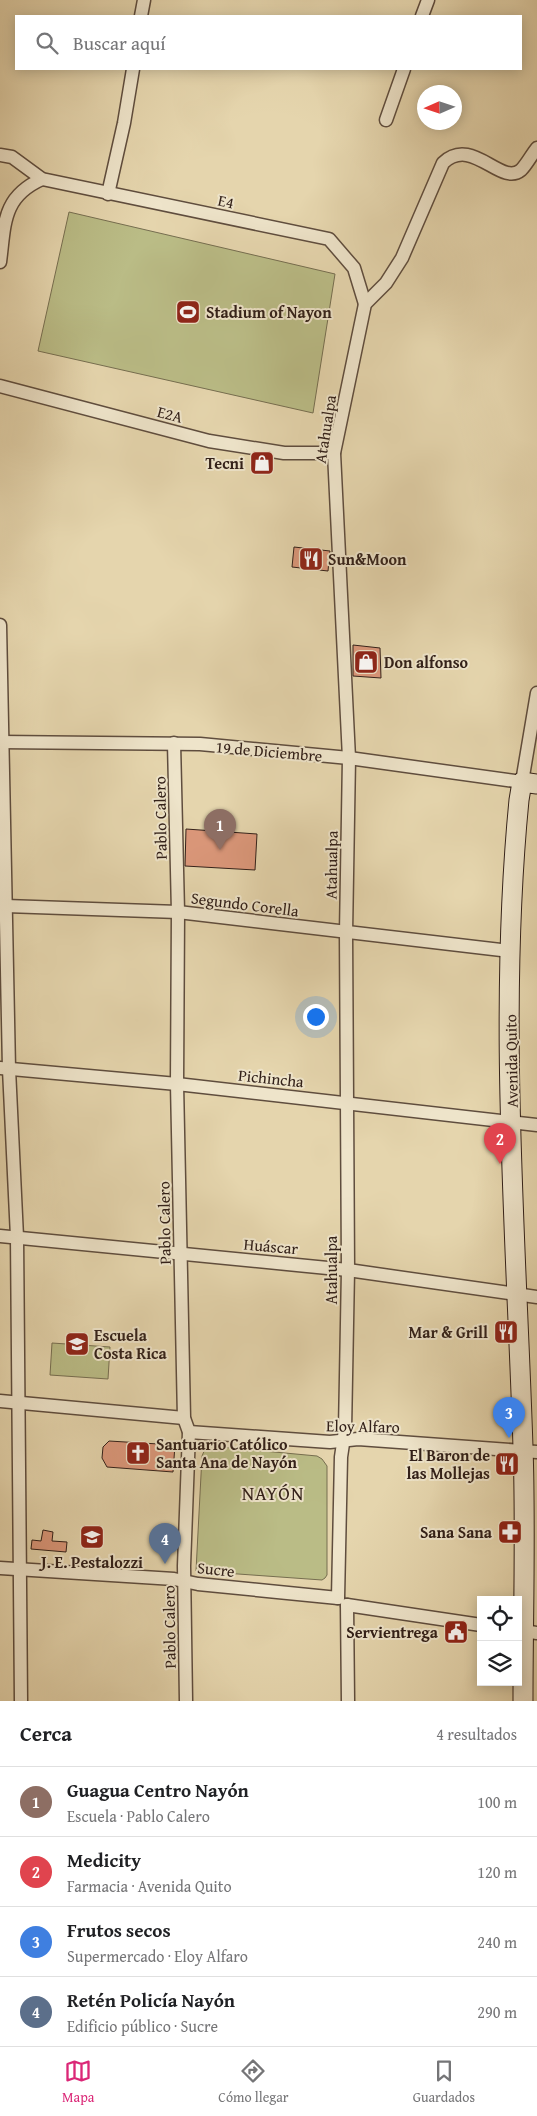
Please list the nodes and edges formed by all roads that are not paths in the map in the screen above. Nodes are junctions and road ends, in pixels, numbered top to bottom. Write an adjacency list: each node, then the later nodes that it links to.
1 (144, 0): 3 (street)
2 (428, 0): 4 (street)
3 (141, 15)
4 (422, 15)
5 (132, 70): 11 (street)
6 (404, 70): 7 (street)
7 (386, 120)
8 (537, 148): 13 (street)
9 (0, 155): 10 (street)
10 (42, 179): 11 (street, E4); 12 (street)
11 (108, 194): 13 (street, E4)
12 (0, 262)
13 (365, 304): 15 (street, Atahualpa)
14 (0, 386): 15 (street, E2A)
15 (334, 453): 20 (street, Atahualpa)
16 (0, 626): 18 (street)
17 (537, 693): 21 (street, Avenida Quito)
18 (2, 742): 19 (street, 19 de Diciembre); 22 (street)
19 (174, 743): 20 (street, 19 de Diciembre); 23 (street, Pablo Calero)
20 (349, 758): 21 (street, 19 de Diciembre); 24 (street, Atahualpa)
21 (529, 783): 25 (street, Avenida Quito)
22 (6, 906): 23 (street, Segundo Corella); 26 (street)
23 (178, 912): 24 (street, Segundo Corella); 27 (street, Pablo Calero)
24 (346, 933): 25 (street, Segundo Corella); 28 (street, Atahualpa)
25 (510, 951): 29 (street, Avenida Quito)
26 (5, 1068): 27 (street, Pichincha); 32 (street)
27 (177, 1084): 28 (street, Pichincha); 33 (street, Pablo Calero)
28 (348, 1102): 29 (street, Pichincha); 34 (street, Atahualpa)
29 (511, 1120): 30 (street, Pichincha); 35 (street, Avenida Quito)
30 (537, 1125)
31 (0, 1236): 32 (street, Huáscar)
32 (17, 1236): 33 (street, Huáscar); 38 (street)
33 (181, 1254): 34 (street, Huáscar); 39 (street, Pablo Calero)
34 (348, 1270): 35 (street, Huáscar); 41 (street, Atahualpa)
35 (518, 1294): 36 (street, Huáscar); 42 (street, Avenida Quito)
36 (537, 1297)
37 (0, 1401): 38 (street)
38 (18, 1403): 39 (street); 44 (street)
39 (184, 1418): 40 (street, Pablo Calero)
40 (189, 1432): 41 (street, Eloy Alfaro); 45 (street, Pablo Calero)
41 (343, 1442): 42 (street, Eloy Alfaro); 46 (street, Atahualpa)
42 (530, 1452): 48 (street, Avenida Quito)
43 (0, 1568): 44 (street, Sucre)
44 (20, 1571): 45 (street, Sucre); 49 (street)
45 (185, 1582): 46 (street, Sucre); 50 (street, Pablo Calero)
46 (343, 1601): 47 (street, Sucre); 51 (street, Atahualpa)
47 (477, 1624)
48 (526, 1632): 52 (street, Avenida Quito)
49 (21, 1701)
50 (186, 1701)
51 (348, 1701)
52 (523, 1701)

